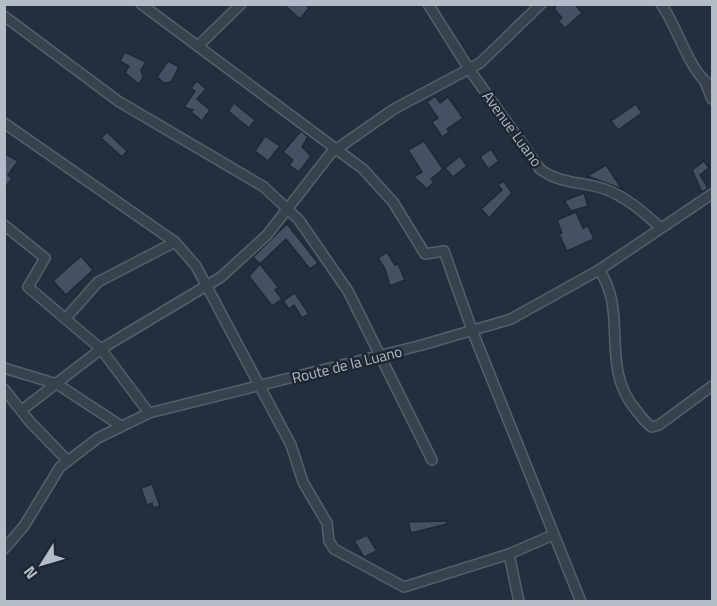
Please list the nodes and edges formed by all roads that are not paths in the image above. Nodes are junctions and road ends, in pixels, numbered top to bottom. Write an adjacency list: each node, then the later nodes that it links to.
1 (141, 4): 7 (street)
2 (241, 4): 7 (street)
3 (428, 4): 8 (street, Avenue Luano)
4 (541, 4): 8 (street)
5 (661, 4): 9 (street)
6 (4, 16): 14 (street)
7 (200, 45): 12 (street)
8 (469, 69): 12 (street); 16 (street, Avenue Luano)
9 (709, 84): 10 (street)
10 (712, 99)
11 (4, 123): 17 (street)
12 (337, 148): 14 (street); 21 (street)
13 (712, 194): 16 (street, Route de la Luano)
14 (286, 207): 19 (street); 23 (street)
15 (4, 225): 20 (street)
16 (661, 228): 18 (street, Route de la Luano)
17 (174, 242): 19 (street); 20 (street)
18 (599, 270): 21 (street, Route de la Luano); 26 (street)
19 (207, 286): 22 (street); 27 (street)
20 (66, 318): 22 (street)
21 (472, 330): 23 (street, Route de la Luano); 34 (street)
22 (101, 350): 25 (street); 30 (street)
23 (380, 356): 27 (street, Route de la Luano); 32 (street)
24 (4, 368): 25 (street)
25 (57, 384): 29 (street); 31 (street)
26 (712, 386)
27 (260, 387): 30 (street, Route de la Luano); 36 (street)
28 (4, 389): 29 (street)
29 (22, 410): 33 (street)
30 (149, 413): 31 (street, Route de la Luano)
31 (121, 426): 33 (street, Route de la Luano)
32 (432, 460)
33 (68, 461): 35 (street, Route de la Luano)
34 (553, 535): 36 (street); 38 (street)
35 (4, 549)
36 (509, 554): 37 (street)
37 (519, 602)
38 (582, 602)

